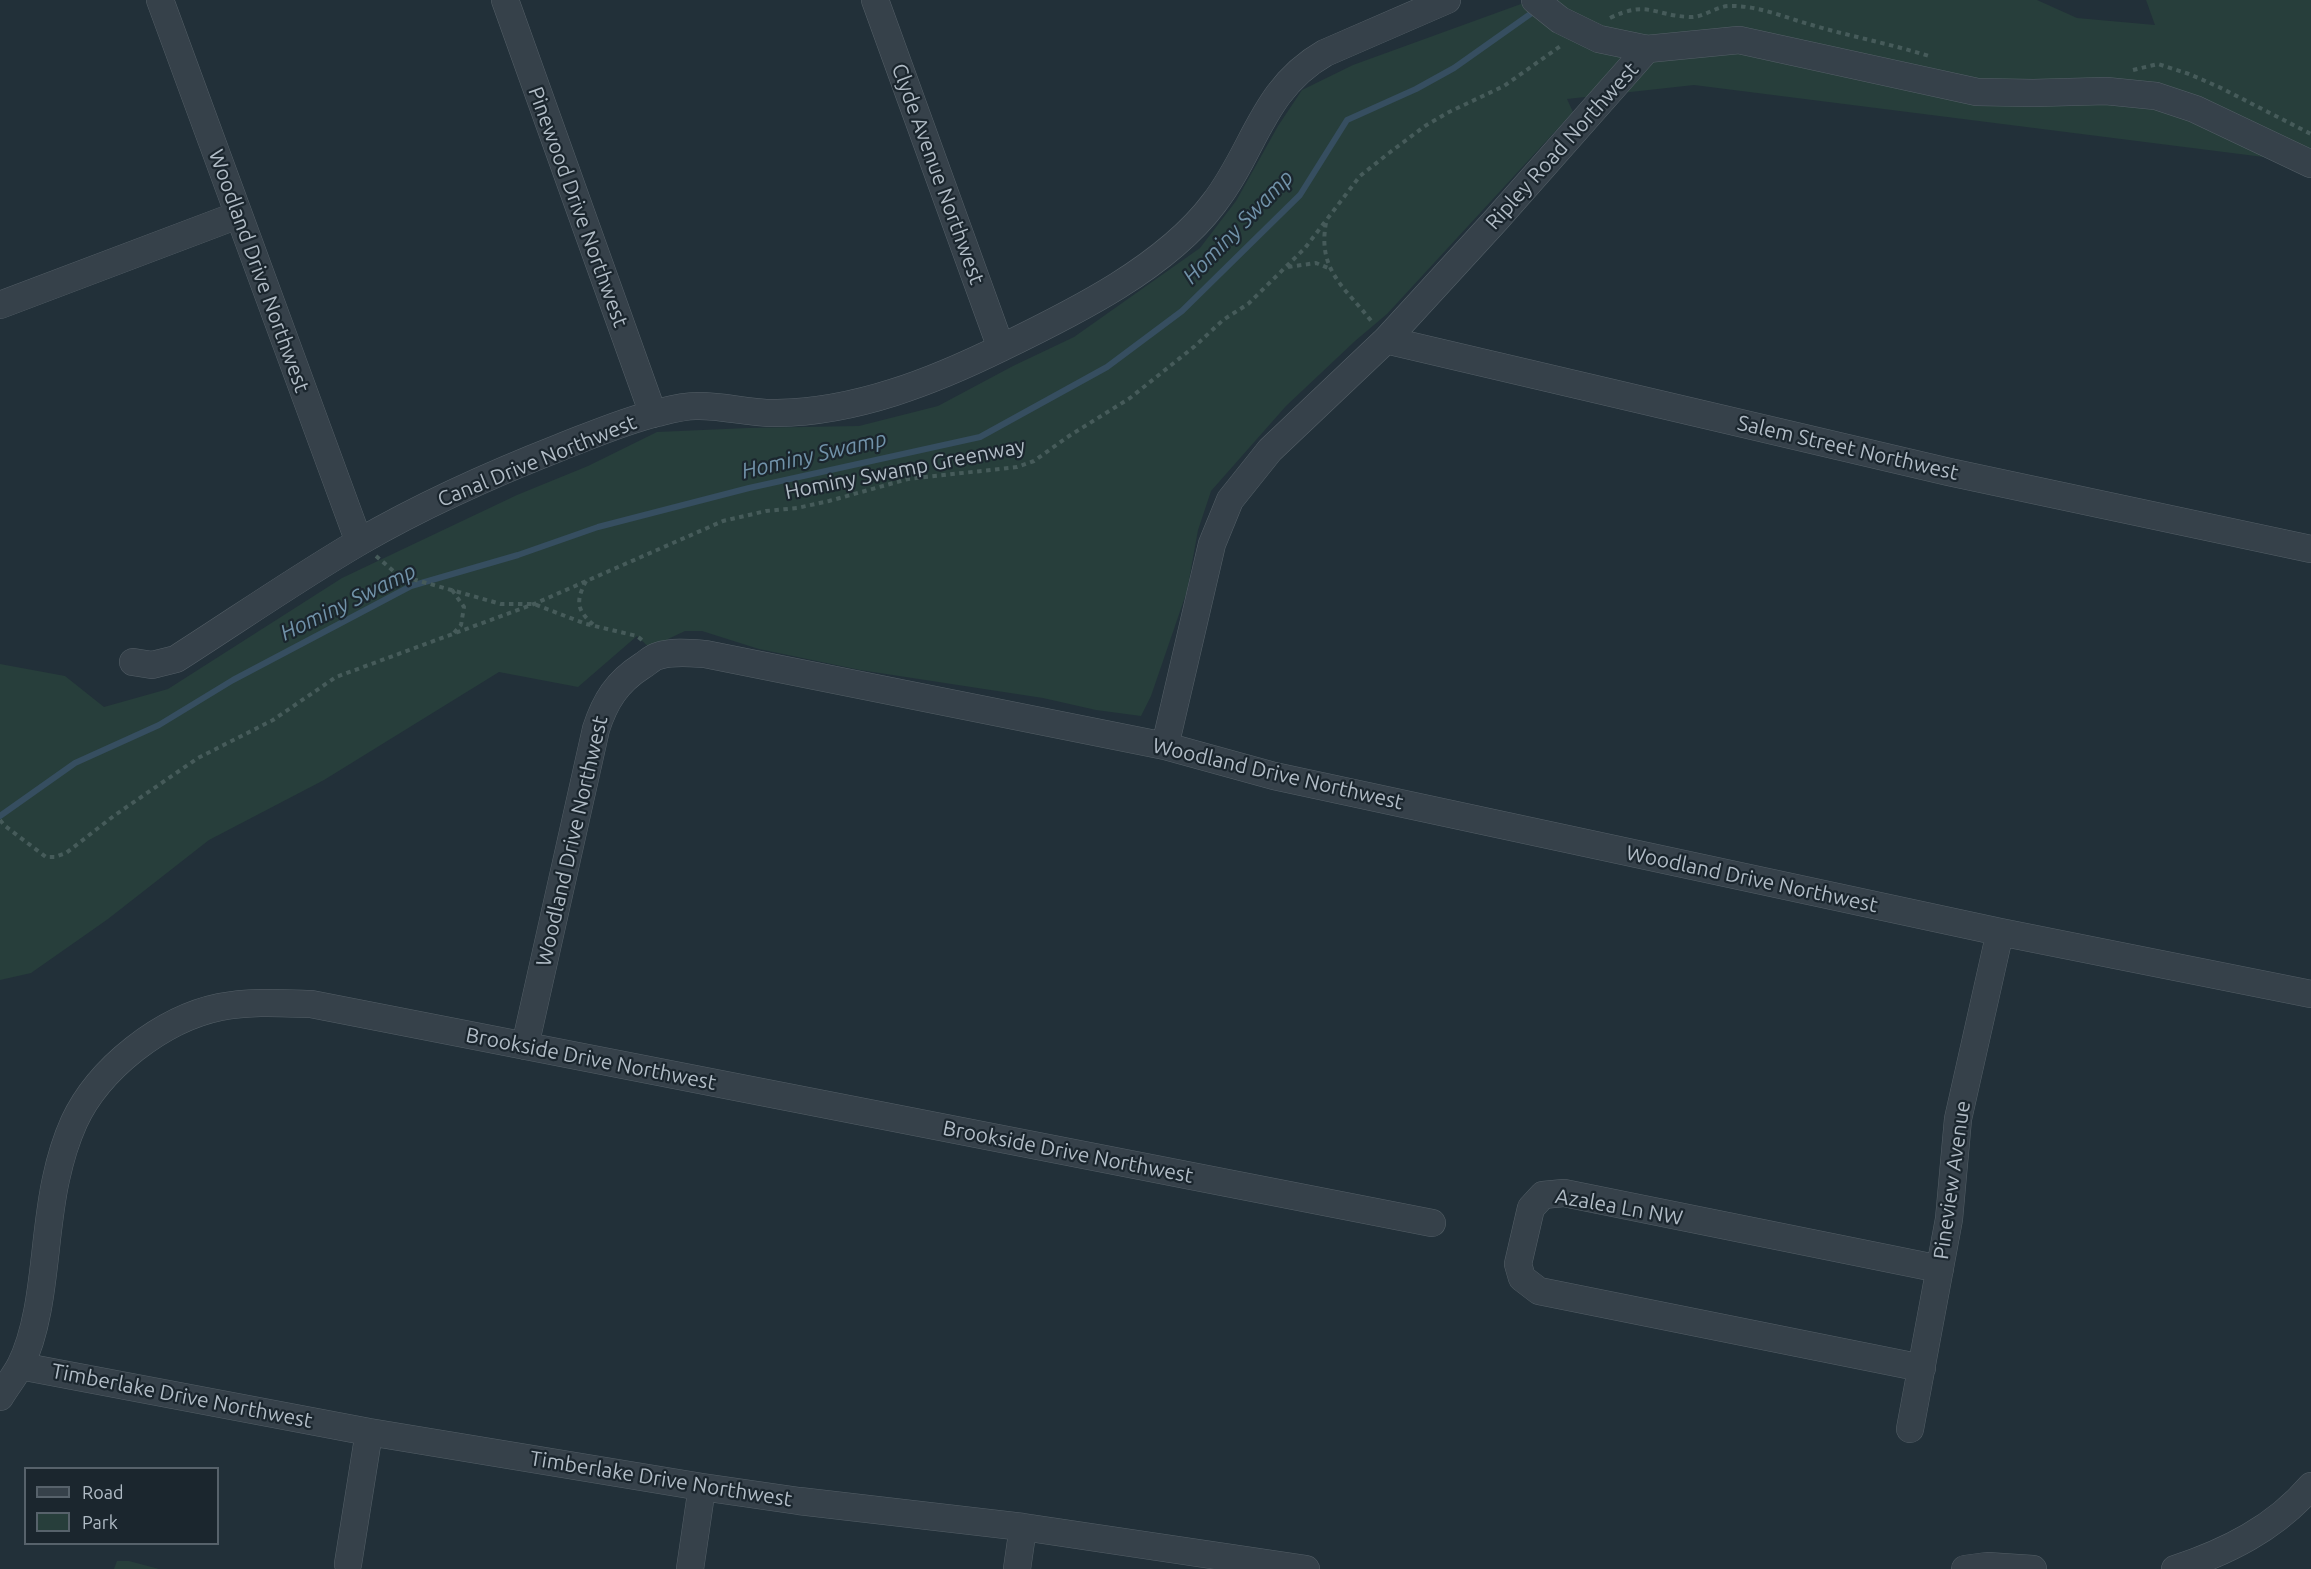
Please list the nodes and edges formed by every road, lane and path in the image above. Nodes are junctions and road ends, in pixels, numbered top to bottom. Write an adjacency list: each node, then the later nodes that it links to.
1 (160, 0): 12 (street, Woodland Drive Northwest)
2 (505, 0): 19 (street, Pinewood Drive Northwest)
3 (875, 0): 18 (street, Clyde Avenue Northwest)
4 (1447, 0): 18 (street, Canal Drive Northwest)
5 (1543, 7): 6 (street)
6 (1574, 37): 7 (street); 8 (path, Hominy Swamp Greenway); 13 (path, Hominy Swamp Greenway)
7 (1647, 49): 11 (street, Ripley Road Northwest); 17 (street, Ripley Road Northwest)
8 (1941, 60)
9 (2129, 71): 10 (path)
10 (2311, 134)
11 (2311, 164)
12 (238, 215): 16 (street); 20 (street, Woodland Drive Northwest)
13 (1326, 222): 14 (path, Hominy Swamp Greenway); 15 (path)
14 (1286, 267): 15 (path); 23 (path, Hominy Swamp Greenway)
15 (1329, 268): 17 (path)
16 (0, 305)
17 (1386, 340): 21 (street, Salem Street Northwest); 30 (street, Ripley Road Northwest)
18 (1001, 348): 19 (street, Canal Drive Northwest)
19 (653, 414): 20 (street, Canal Drive Northwest)
20 (359, 542): 29 (street, Canal Drive Northwest)
21 (2311, 549)
22 (398, 575): 24 (path, Hominy Swamp Greenway)
23 (586, 581): 25 (path, Hominy Swamp Greenway); 26 (path)
24 (451, 589): 25 (path, Hominy Swamp Greenway); 27 (path)
25 (534, 604): 26 (path, Hominy Swamp Greenway); 27 (path, Hominy Swamp Greenway)
26 (595, 626): 28 (path, Hominy Swamp Greenway)
27 (452, 636): 31 (path, Hominy Swamp Greenway)
28 (658, 656): 30 (street, Woodland Drive Northwest); 34 (street, Woodland Drive Northwest)
29 (133, 662)
30 (1164, 746): 32 (street, Woodland Drive Northwest)
31 (0, 820)
32 (2000, 932): 33 (street, Woodland Drive Northwest); 36 (street, Pineview Avenue)
33 (2311, 994)
34 (525, 1046): 35 (street, Brookside Drive Northwest); 37 (street, Brookside Drive Northwest)
35 (1432, 1222)
36 (1940, 1269): 38 (street, Pineview Avenue); 38 (street, Azalea Ln NW)
37 (20, 1366): 39 (street, Brookside Drive Northwest); 41 (street, Timberlake Drive Northwest)
38 (1922, 1368): 40 (street, Pineview Avenue)
39 (0, 1397)
40 (1910, 1429)
41 (369, 1432): 43 (street, Timberlake Drive Northwest); 45 (street)
42 (2311, 1486): 51 (street)
43 (702, 1487): 44 (street, Timberlake Drive Northwest); 46 (street)
44 (1023, 1527): 47 (street); 48 (street, Timberlake Drive Northwest)
45 (348, 1564)
46 (690, 1569)
47 (1017, 1569)
48 (1306, 1569)
49 (1965, 1569): 50 (street)
50 (2033, 1569)
51 (2175, 1569)

